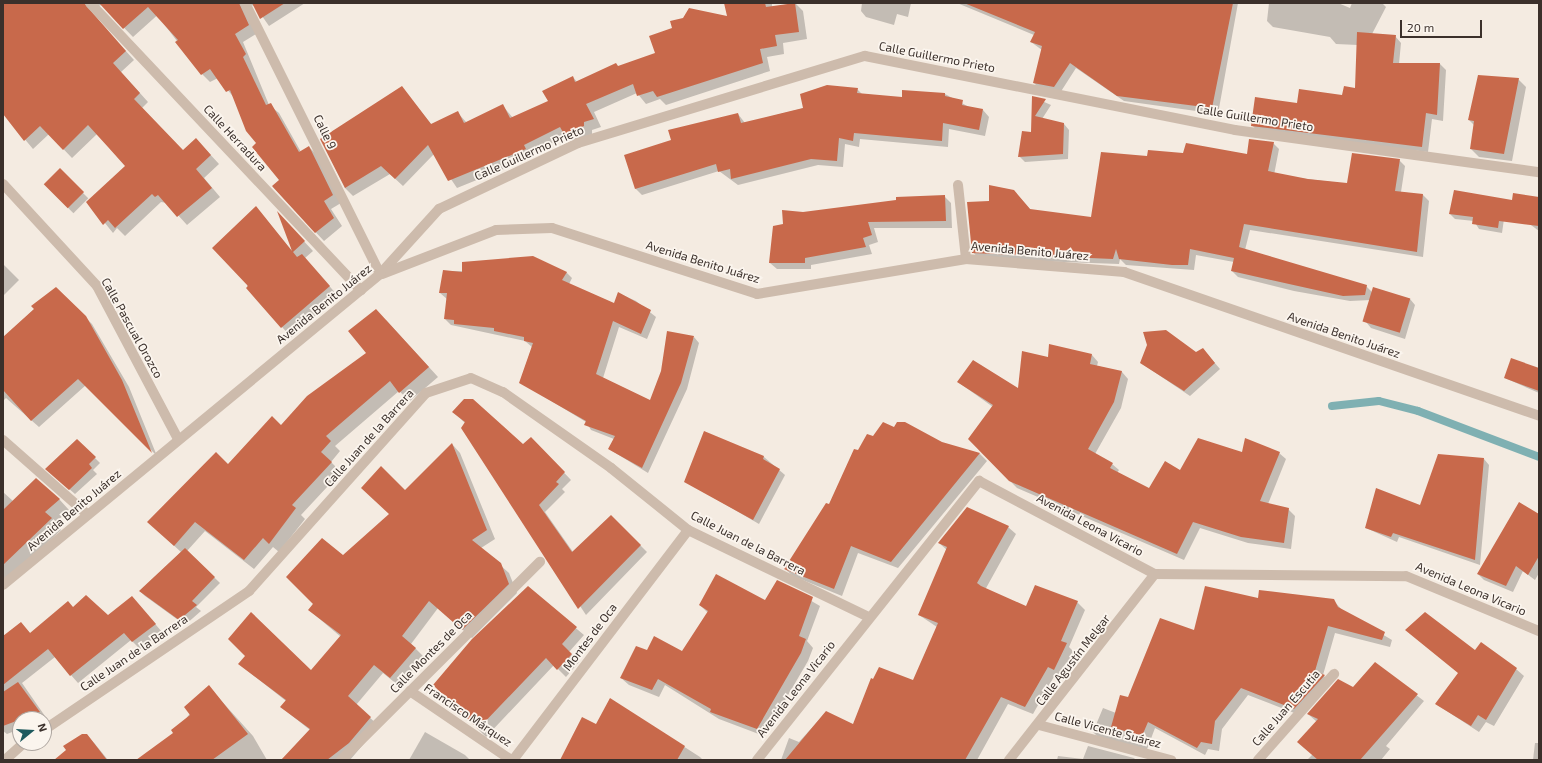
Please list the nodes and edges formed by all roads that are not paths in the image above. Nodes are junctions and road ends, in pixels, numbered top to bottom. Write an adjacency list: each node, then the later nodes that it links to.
1 (90, 3): 8 (street, Calle Herradura)
2 (245, 3): 7 (street, Calle 9)
3 (1539, 172): 7 (street, Calle Guillermo Prieto)
4 (3, 184): 11 (street, Calle Pascual Orozco)
5 (958, 185): 6 (street)
6 (966, 258): 7 (street, Avenida Benito Juárez); 9 (street, Avenida Benito Juárez)
7 (380, 274): 8 (street, Avenida Benito Juárez)
8 (361, 291): 11 (street, Avenida Benito Juárez)
9 (1539, 416)
10 (3, 440): 12 (street)
11 (178, 440): 12 (street, Avenida Benito Juárez)
12 (88, 515): 16 (street, Avenida Benito Juárez)
13 (688, 530): 17 (street, Calle Juan de la Barrera); 21 (street, Calle Juan de la Barrera); 26 (street, Montes de Oca)
14 (540, 562): 20 (street, Calle Montes de Oca)
15 (1155, 574): 17 (street, Avenida Leona Vicario); 18 (street, Avenida Leona Vicario); 22 (street, Calle Agustín Melgar)
16 (3, 585)
17 (869, 617): 27 (street, Avenida Leona Vicario)
18 (1539, 631)
19 (1334, 674): 30 (street, Calle Juan Escutia)
20 (410, 691): 25 (street, Calle Montes de Oca); 26 (street, Francisco Márquez)
21 (52, 725)
22 (1039, 725): 28 (street, Calle Agustín Melgar); 29 (street, Calle Vicente Suárez)
23 (15, 751): 24 (street)
24 (5, 760)
25 (341, 760)
26 (512, 760)
27 (757, 760)
28 (1009, 760)
29 (1170, 760)
30 (1258, 760)

